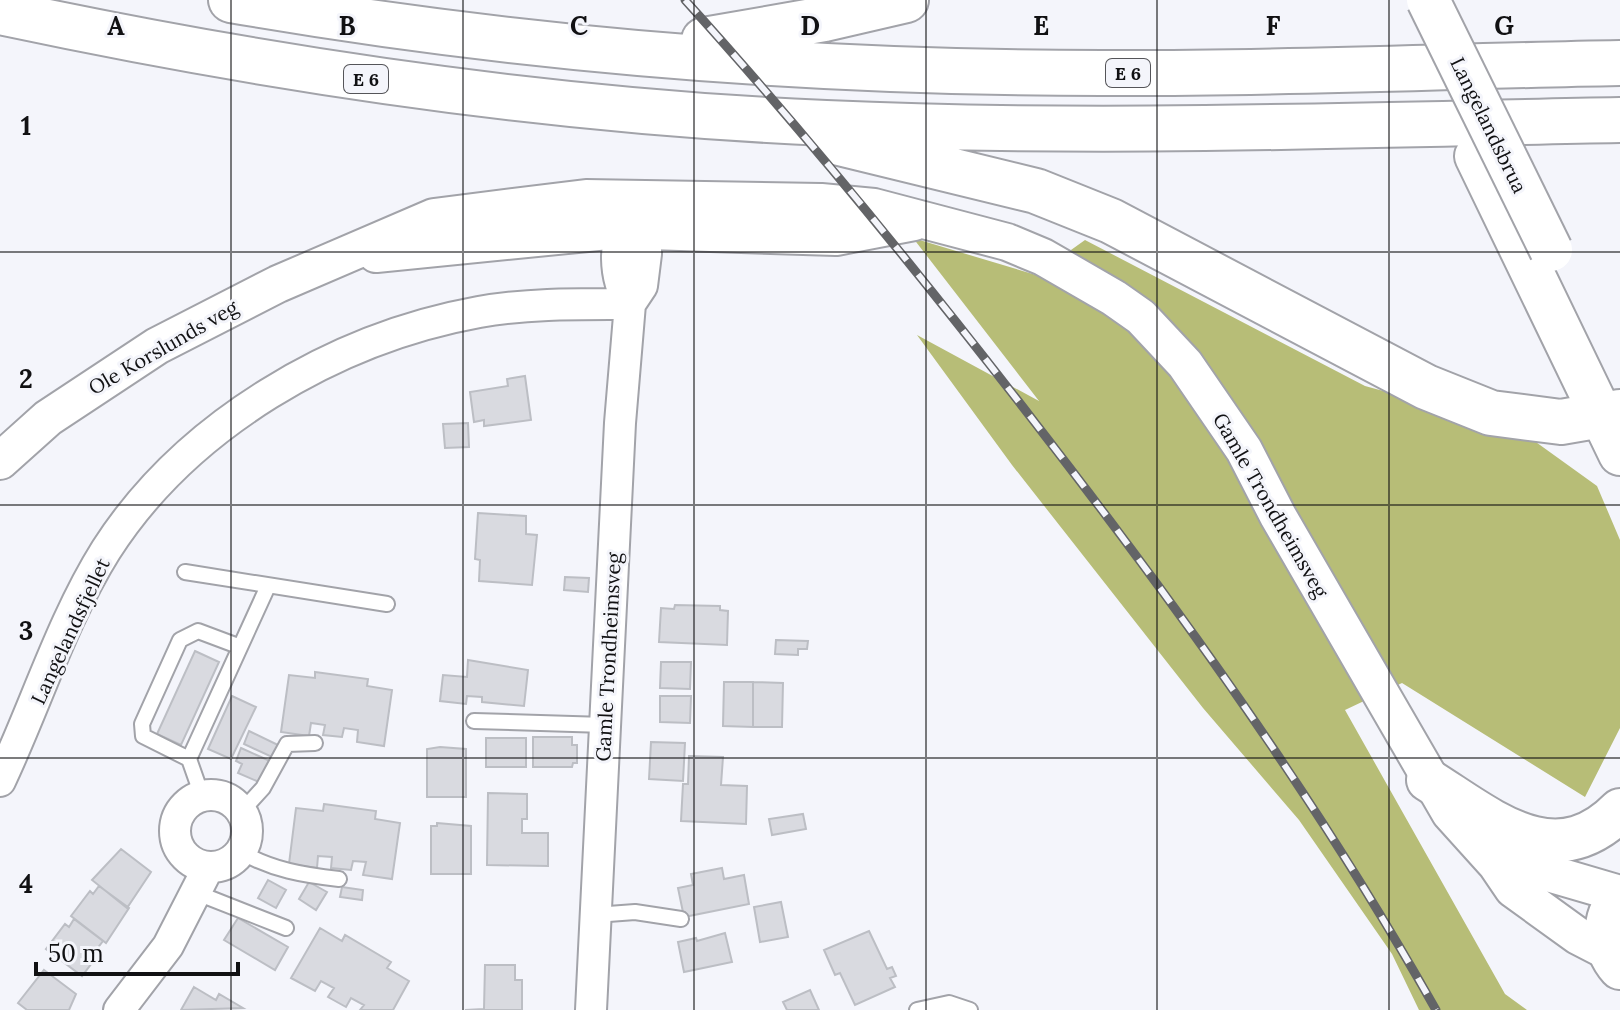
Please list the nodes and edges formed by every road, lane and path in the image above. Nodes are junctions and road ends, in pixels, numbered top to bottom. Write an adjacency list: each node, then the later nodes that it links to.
1 (231, 0): 6 (highway, E 6)
2 (906, 0): 6 (highway, E 6)
3 (1401, 0): 11 (main road, Langelandsbrua)
4 (1428, 0): 11 (main road, Langelandsbrua, bridge)
5 (0, 12): 8 (highway, E 6)
6 (637, 51): 7 (highway, E 6)
7 (1620, 63)
8 (736, 118): 9 (highway, E 6); 13 (highway, E 6)
9 (1620, 120)
10 (633, 220): 12 (street, Gamle Trondheimsveg); 14 (street, Ole Korslunds veg); 23 (street, Gamle Trondheimsveg)
11 (1537, 250): 13 (main road)
12 (630, 304): 20 (street, Gamle Trondheimsveg); 24 (street, Langelandsfjellet)
13 (1616, 417)
14 (0, 461)
15 (185, 572): 16 (lane)
16 (268, 586): 17 (lane); 18 (lane)
17 (387, 604)
18 (238, 646): 22 (lane); 22 (lane)
19 (474, 721): 20 (lane)
20 (605, 725): 33 (street, Gamle Trondheimsveg)
21 (315, 743): 27 (lane)
22 (189, 759): 25 (lane)
23 (1428, 780): 26 (main road); 29 (street, Gamle Trondheimsveg)
24 (0, 781)
25 (202, 796): 27 (street); 31 (street)
26 (1620, 810)
27 (242, 811): 28 (street)
28 (241, 852): 30 (lane); 31 (street)
29 (1496, 864): 32 (street); 36 (street, Gamle Trondheimsveg)
30 (339, 879)
31 (202, 880): 35 (lane); 37 (street)
32 (1620, 896): 36 (main road)
33 (594, 915): 34 (lane); 38 (street, Gamle Trondheimsveg)
34 (681, 919)
35 (286, 928)
36 (1614, 960)
37 (119, 1010)
38 (591, 1010)
39 (917, 1010): 40 (lane)
40 (970, 1010)

